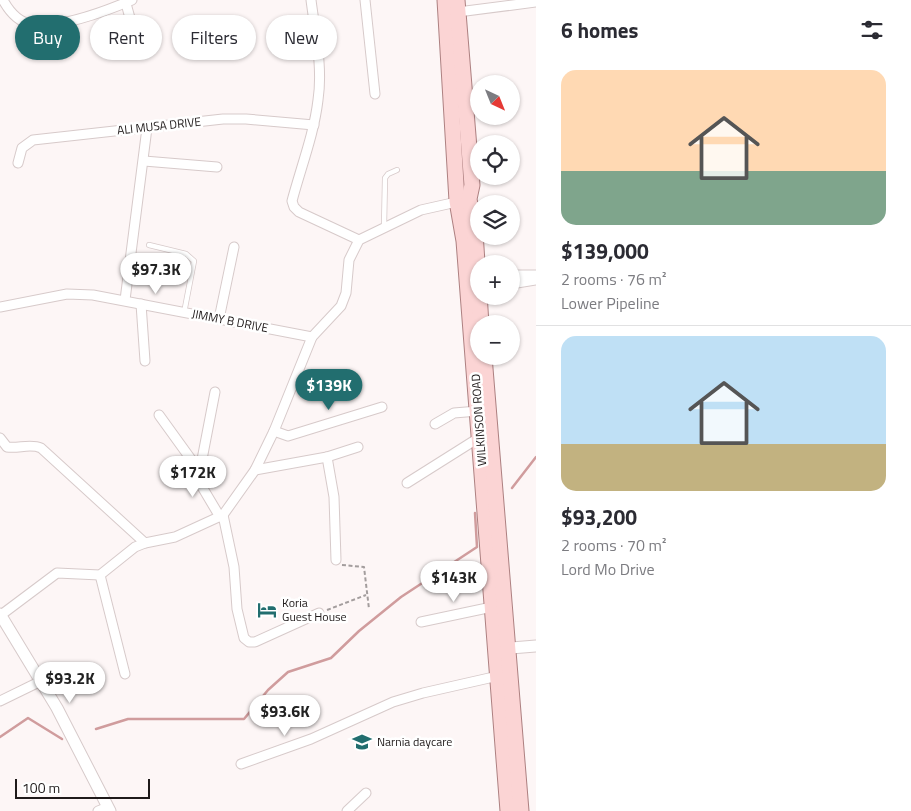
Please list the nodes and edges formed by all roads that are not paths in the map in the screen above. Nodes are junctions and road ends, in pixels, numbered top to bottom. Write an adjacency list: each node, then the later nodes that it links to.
1 (3, 0): 5 (street)
2 (311, 0): 10 (street)
3 (365, 0): 9 (street)
4 (445, 0): 16 (main road, WILKINSON ROAD)
5 (128, 1): 8 (street)
6 (536, 2): 7 (street)
7 (458, 6): 16 (main road, WILKINSON ROAD)
8 (131, 15)
9 (375, 94)
10 (314, 125): 11 (street, ALI MUSA DRIVE); 18 (street)
11 (147, 128): 12 (street); 13 (street, ALI MUSA DRIVE)
12 (144, 161): 14 (street); 26 (street)
13 (18, 163)
14 (217, 167)
15 (397, 170): 17 (lane)
16 (463, 200): 17 (street); 21 (main road, WILKINSON ROAD); 36 (main road, WILKINSON ROAD)
17 (384, 227): 18 (street)
18 (360, 240): 31 (street)
19 (149, 245): 29 (lane)
20 (234, 247): 30 (street)
21 (476, 255)
22 (520, 275): 23 (street)
23 (536, 275)
24 (536, 280): 25 (street)
25 (520, 283)
26 (125, 300): 27 (street, JIMMY B DRIVE); 28 (street, JIMMY B DRIVE)
27 (141, 304): 29 (street, JIMMY B DRIVE); 32 (street)
28 (0, 308)
29 (184, 313): 30 (street, JIMMY B DRIVE)
30 (219, 319): 31 (street, JIMMY B DRIVE)
31 (312, 338): 39 (street)
32 (145, 361)
33 (485, 365): 56 (main road, WILKINSON ROAD)
34 (214, 392): 44 (street)
35 (382, 407): 39 (street)
36 (478, 411): 38 (street); 40 (main road, WILKINSON ROAD)
37 (159, 415): 44 (street)
38 (435, 424)
39 (274, 432): 45 (street)
40 (480, 437): 46 (street); 51 (main road, WILKINSON ROAD)
41 (0, 438): 48 (street)
42 (358, 447): 43 (street)
43 (327, 457): 45 (street); 49 (street)
44 (198, 469): 47 (street)
45 (255, 470): 47 (street)
46 (407, 483)
47 (221, 516): 48 (street); 52 (street)
48 (144, 543): 50 (street)
49 (336, 560)
50 (100, 575): 53 (street); 57 (street)
51 (492, 607): 54 (street); 56 (main road, WILKINSON ROAD)
52 (319, 613)
53 (0, 615): 59 (street)
54 (421, 622)
55 (536, 646): 56 (street)
56 (502, 648): 58 (main road, WILKINSON ROAD); 66 (main road, WILKINSON ROAD)
57 (125, 674)
58 (498, 676): 61 (street); 65 (main road, WILKINSON ROAD)
59 (41, 680): 60 (street); 63 (street)
60 (0, 701)
61 (241, 764)
62 (366, 793): 64 (street)
63 (105, 810)
64 (348, 811)
65 (508, 811)
66 (521, 811)

